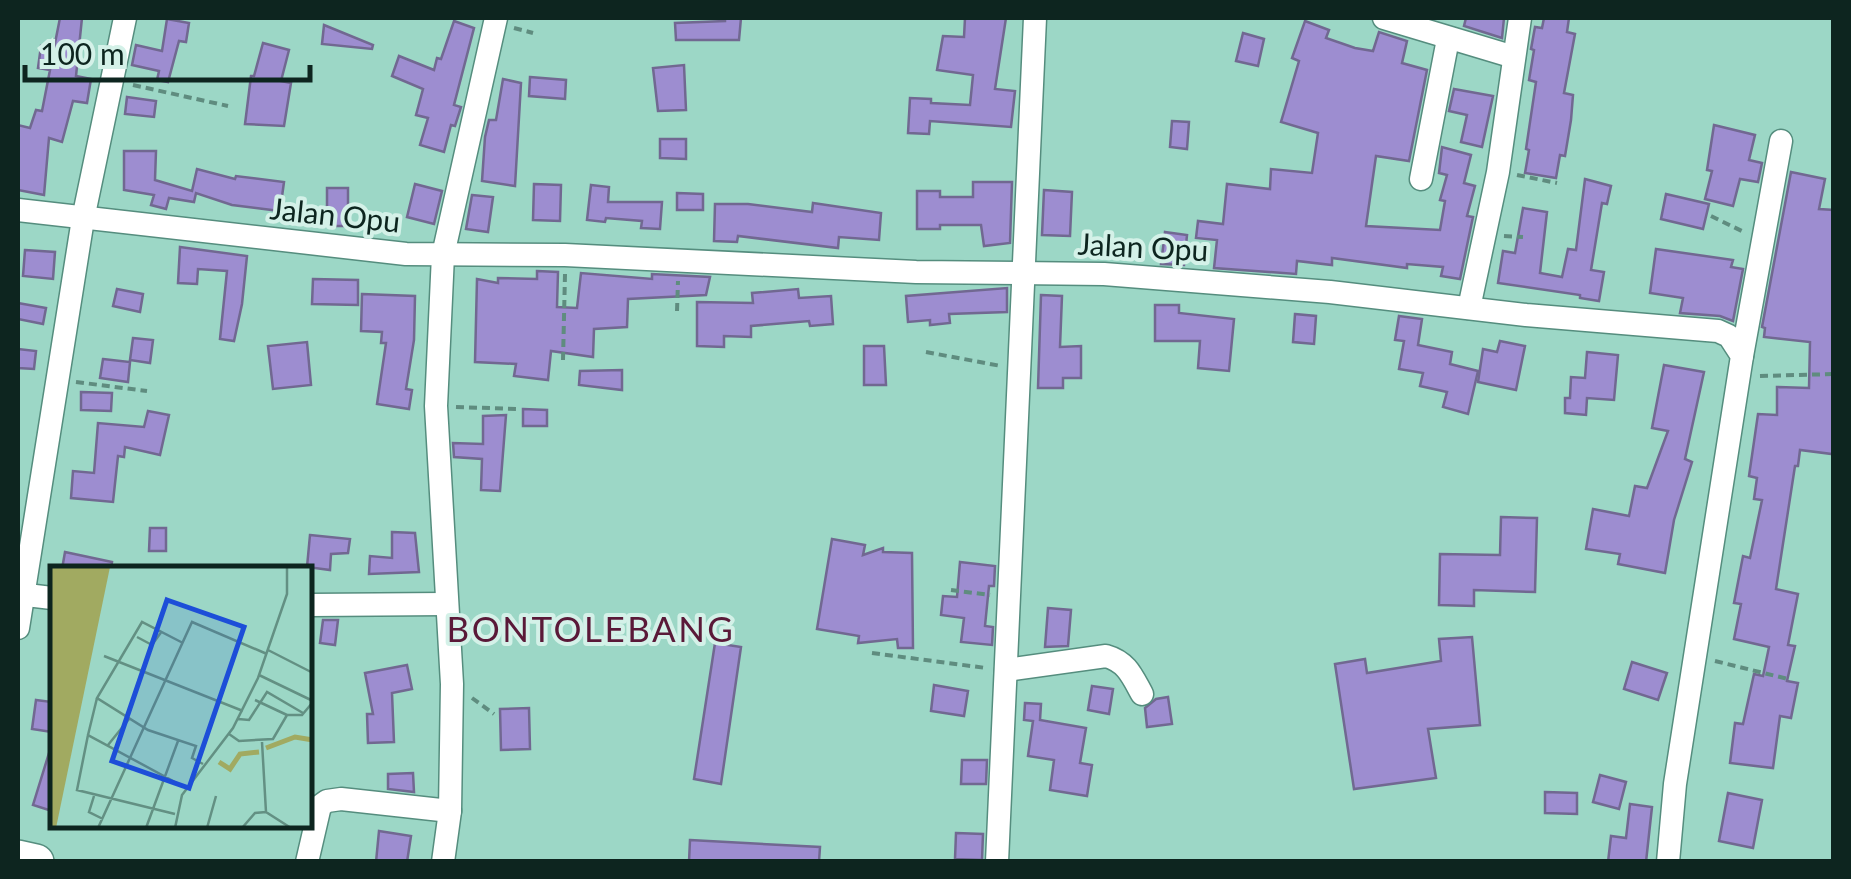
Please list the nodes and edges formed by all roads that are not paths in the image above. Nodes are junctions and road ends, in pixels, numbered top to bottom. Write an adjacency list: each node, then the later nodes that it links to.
1 (125, 18): 11 (street)
2 (1035, 18): 13 (street)
3 (1384, 18): 6 (street)
4 (1520, 18): 7 (street)
5 (489, 19): 12 (street)
6 (1448, 40): 7 (street); 9 (street)
7 (1514, 57): 14 (street)
8 (1781, 141): 15 (street)
9 (1421, 179)
10 (18, 210): 11 (street, Jalan Opu)
11 (83, 219): 12 (street, Jalan Opu); 16 (street)
12 (443, 256): 13 (street, Jalan Opu); 18 (street)
13 (1024, 273): 14 (street, Jalan Opu); 21 (street)
14 (1469, 308): 15 (street, Jalan Opu)
15 (1741, 366): 29 (street)
16 (20, 594): 17 (street); 20 (street)
17 (50, 598)
18 (446, 604): 19 (street); 23 (street)
19 (312, 605)
20 (18, 628)
21 (1006, 670): 22 (street); 28 (street)
22 (1142, 694)
23 (450, 812): 26 (street); 27 (street)
24 (18, 858): 25 (main road)
25 (36, 862)
26 (307, 862)
27 (443, 862)
28 (997, 862)
29 (1668, 862)

